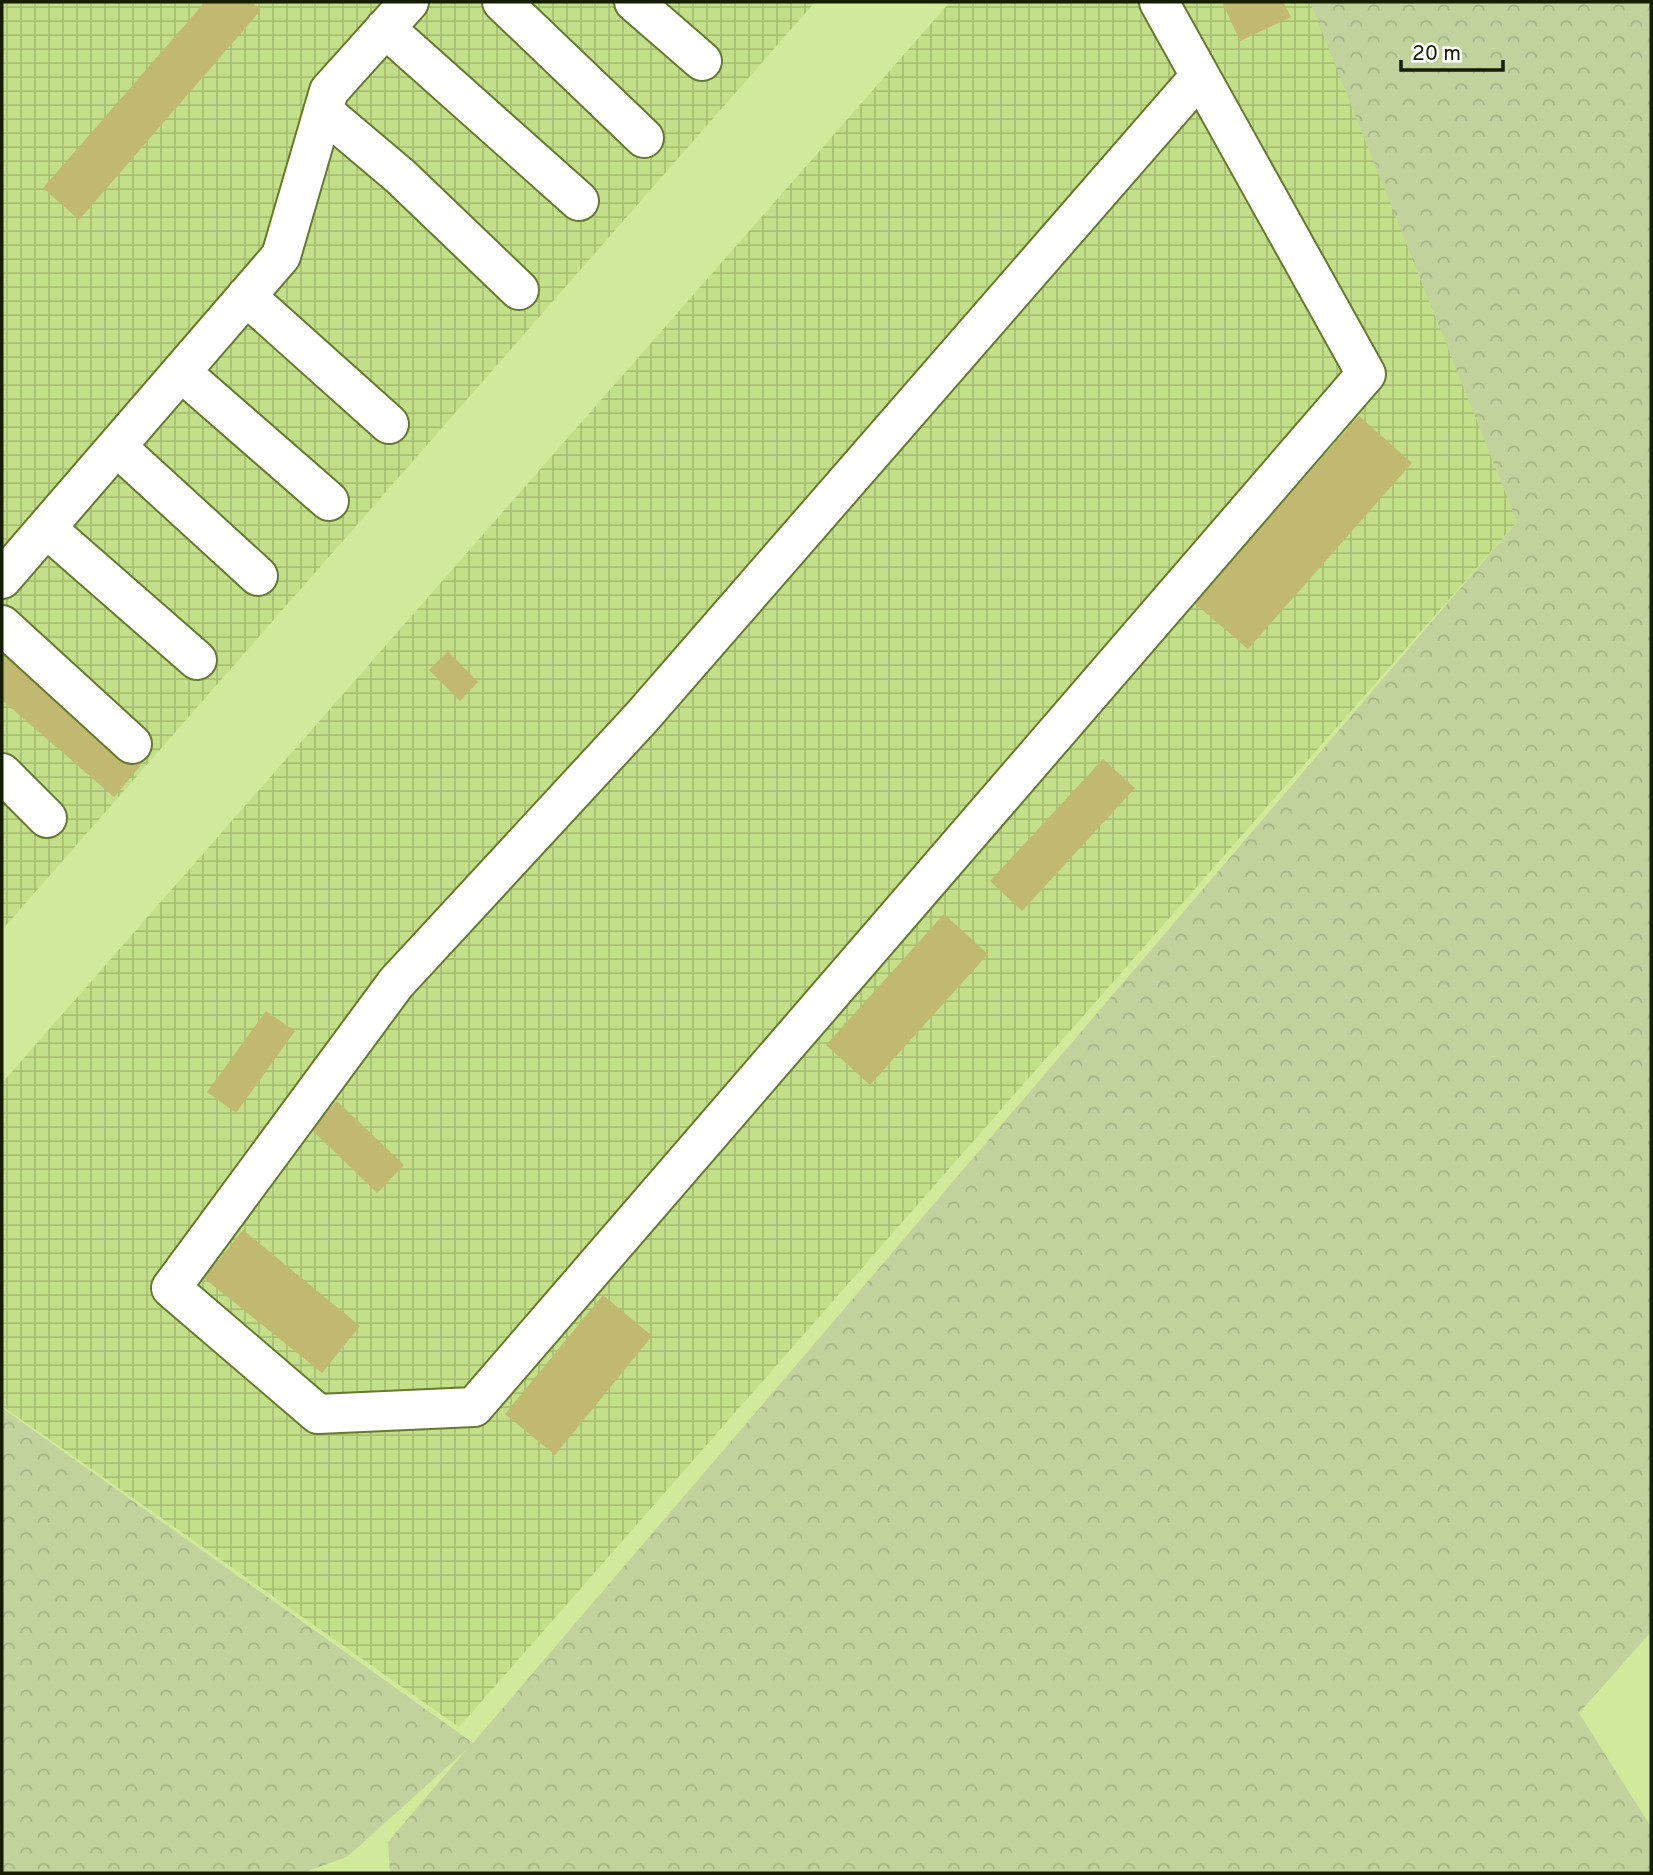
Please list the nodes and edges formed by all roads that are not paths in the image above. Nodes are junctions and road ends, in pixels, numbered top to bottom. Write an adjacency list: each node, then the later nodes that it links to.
1 (502, 2): 8 (lane)
2 (634, 2): 5 (lane)
3 (1159, 2): 6 (lane)
4 (397, 15): 7 (lane); 9 (lane)
5 (702, 61)
6 (1200, 76): 6 (lane)
7 (323, 111): 10 (lane); 11 (lane)
8 (644, 138)
9 (579, 201)
10 (519, 290)
11 (246, 296): 12 (lane); 13 (lane)
12 (181, 372): 14 (lane); 15 (lane)
13 (389, 424)
14 (117, 447): 16 (lane); 18 (lane)
15 (329, 501)
16 (46, 528): 17 (lane); 20 (lane)
17 (6, 567)
18 (258, 576)
19 (2, 625): 21 (lane)
20 (197, 660)
21 (132, 744)
22 (2, 773): 23 (lane)
23 (47, 818)

